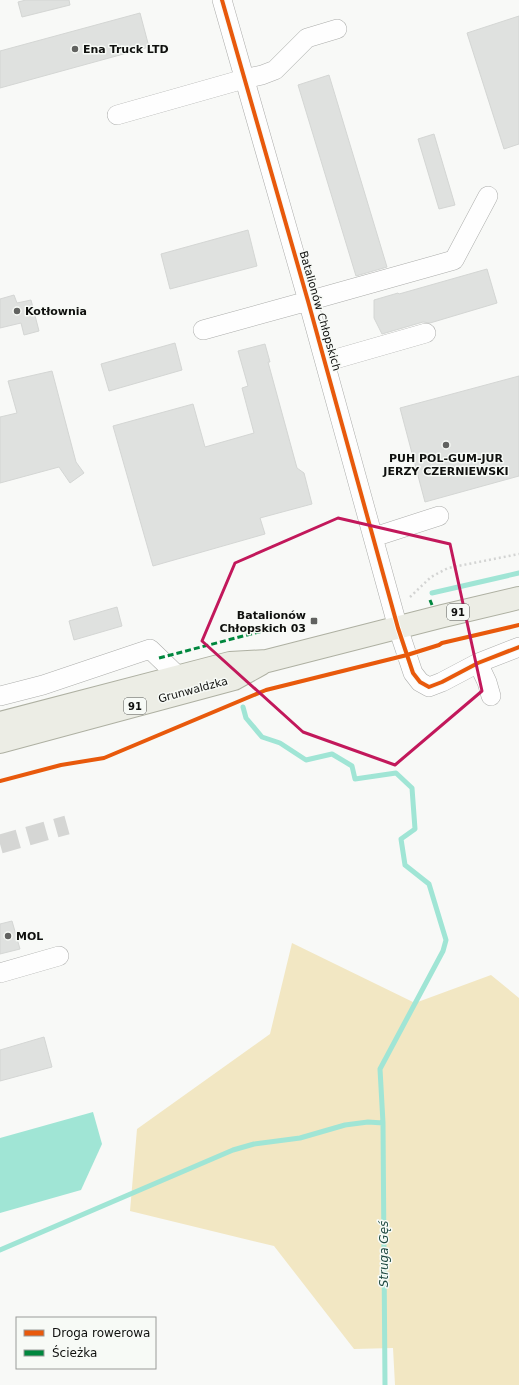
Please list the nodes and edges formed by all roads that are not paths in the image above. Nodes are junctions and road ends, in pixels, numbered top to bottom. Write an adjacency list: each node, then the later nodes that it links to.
1 (222, 0): 3 (street, Batalionów Chłopskich)
2 (337, 29): 3 (street)
3 (244, 79): 4 (street); 6 (street, Batalionów Chłopskich)
4 (117, 115)
5 (488, 196): 6 (street)
6 (308, 301): 7 (street); 9 (street, Batalionów Chłopskich)
7 (203, 330)
8 (426, 333): 9 (street)
9 (325, 362): 11 (street, Batalionów Chłopskich)
10 (439, 516): 11 (street)
11 (374, 537): 13 (street, Batalionów Chłopskich)
12 (519, 598): 13 (main road, Grunwaldzka / 91)
13 (398, 628): 15 (main road, Grunwaldzka / 91); 16 (street)
14 (519, 647): 16 (street)
15 (267, 661): 17 (main road, Grunwaldzka / 91); 21 (main road, Grunwaldzka / 91)
16 (478, 663): 19 (street)
17 (178, 676): 18 (street); 20 (main road, Grunwaldzka / 91)
18 (0, 696)
19 (491, 696)
20 (0, 723)
21 (0, 742)
22 (59, 956): 23 (street)
23 (0, 973)

